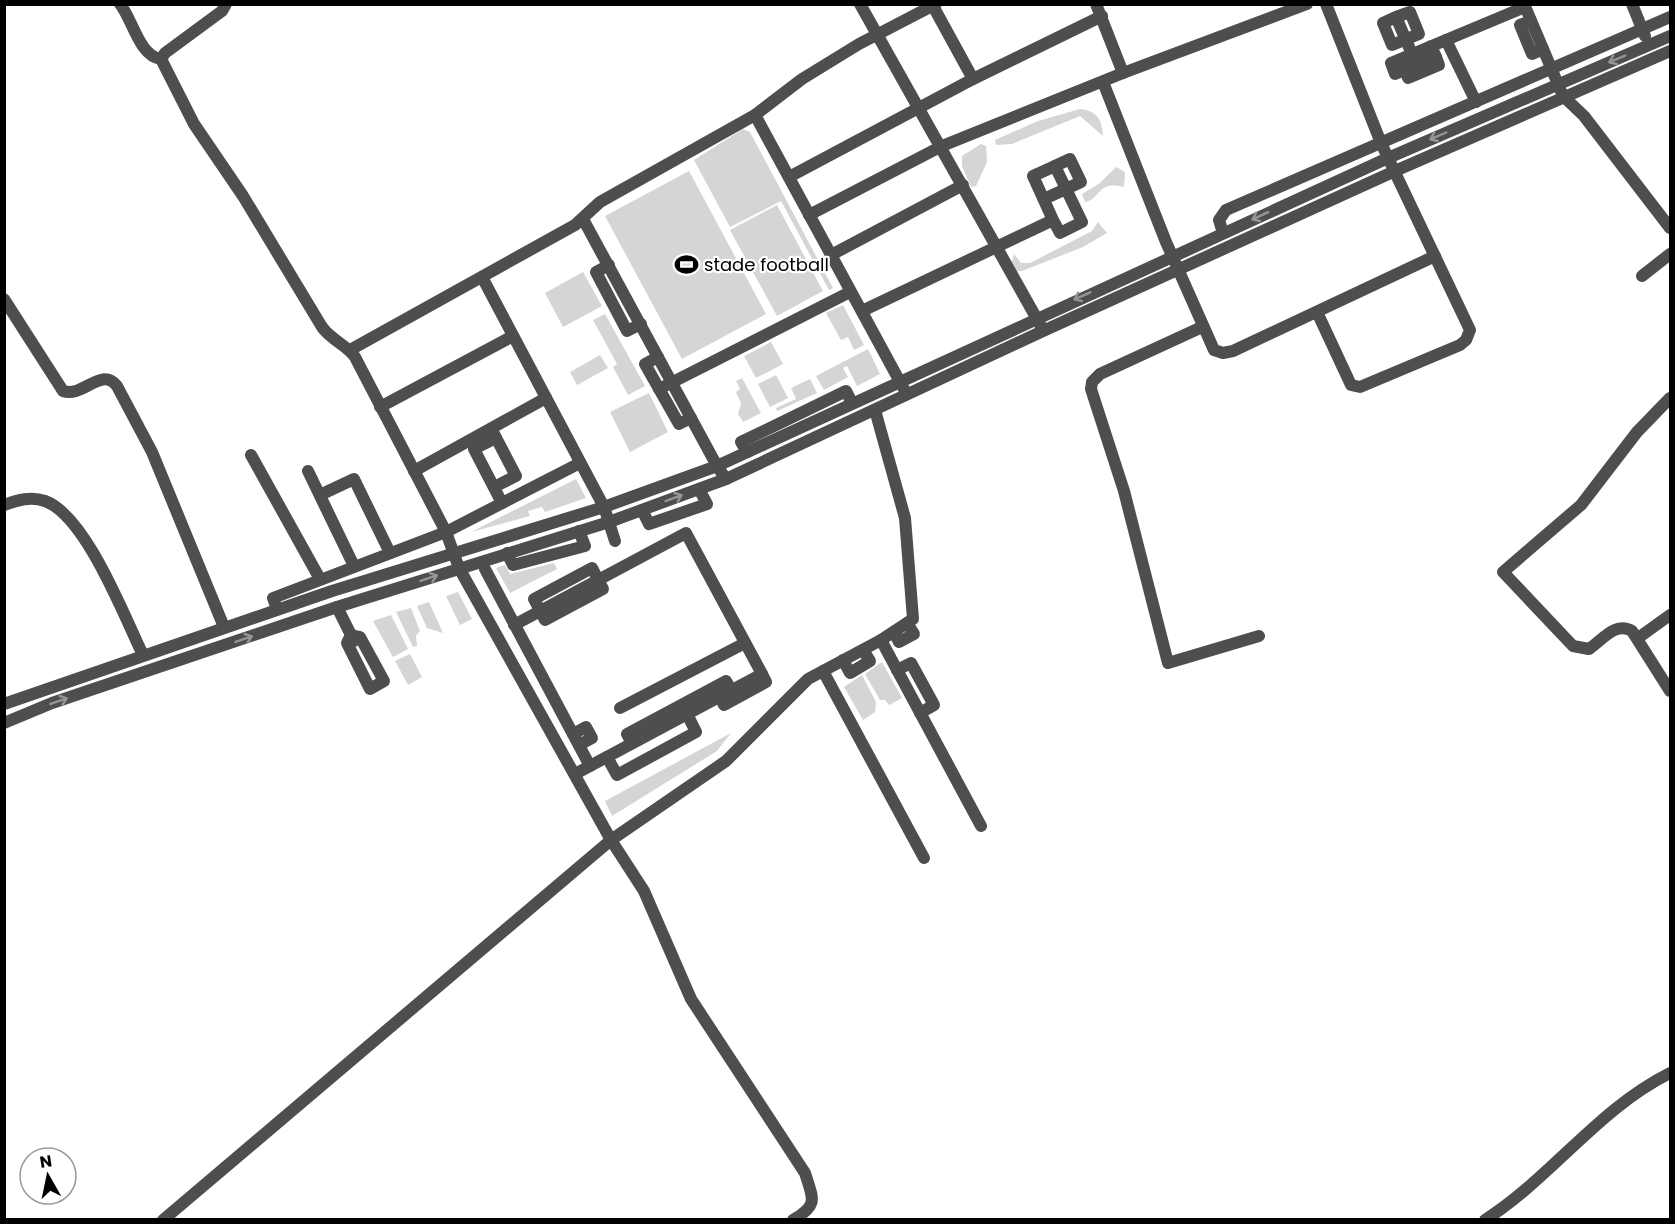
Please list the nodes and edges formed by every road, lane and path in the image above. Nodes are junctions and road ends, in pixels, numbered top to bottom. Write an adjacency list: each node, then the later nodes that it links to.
1 (120, 4): 19 (street)
2 (226, 4): 19 (street)
3 (860, 4): 12 (street)
4 (1307, 4): 22 (street)
5 (1326, 4): 30 (street)
6 (1632, 4): 11 (street)
7 (935, 5): 12 (street); 23 (street)
8 (1524, 6): 15 (street); 21 (street)
9 (1099, 10): 22 (street); 23 (street)
10 (1671, 17): 11 (street)
11 (1642, 30): 16 (street); 21 (street)
12 (878, 35): 28 (street); 29 (street)
13 (1671, 36): 16 (street)
14 (1406, 39): 14 (street); 20 (street)
15 (1446, 40): 17 (street); 27 (street)
16 (1650, 45): 25 (street, one-way to 25)
17 (1434, 51): 20 (street); 20 (street)
18 (1671, 51): 26 (street)
19 (161, 59): 59 (street)
20 (1406, 61)
21 (1552, 68): 25 (street); 27 (street)
22 (1123, 74): 24 (street)
23 (973, 79): 28 (street)
24 (1103, 82): 31 (street); 46 (street)
25 (1558, 83): 26 (street); 32 (street, one-way to 32)
26 (1563, 96): 33 (street); 41 (street)
27 (1476, 102): 30 (street)
28 (919, 108): 31 (street); 34 (street)
29 (755, 114): 34 (street); 39 (street)
30 (1381, 143): 32 (street); 42 (street)
31 (942, 147): 35 (street); 38 (street)
32 (1388, 158): 33 (street); 42 (street, one-way to 42)
33 (1395, 171): 47 (street); 48 (street)
34 (789, 177): 38 (street)
35 (963, 186): 43 (street); 45 (street)
36 (1066, 189): 37 (street); 37 (street); 40 (street)
37 (1044, 199): 40 (street)
38 (809, 215): 45 (street)
39 (583, 219): 50 (street); 60 (street)
40 (1053, 220): 43 (street)
41 (1671, 228)
42 (1223, 233): 46 (street)
43 (996, 247): 53 (street); 55 (street)
44 (1671, 254): 49 (street)
45 (831, 255): 51 (street)
46 (1172, 256): 48 (street); 55 (street, one-way to 55)
47 (1435, 256): 54 (street); 54 (street)
48 (1178, 270): 56 (street); 57 (street)
49 (1642, 276)
50 (482, 277): 58 (street); 59 (street)
51 (850, 292): 53 (street); 62 (street)
52 (4, 299): 97 (street)
53 (862, 311): 61 (street)
54 (1317, 312): 56 (street)
55 (1036, 317): 57 (street); 61 (street)
56 (1202, 327): 98 (street)
57 (1043, 331): 64 (street)
58 (513, 336): 65 (street); 67 (street)
59 (350, 350): 67 (street)
60 (658, 357): 62 (street); 63 (street)
61 (899, 381): 64 (street); 73 (street)
62 (672, 382): 63 (street); 69 (street)
63 (659, 389): 69 (street)
64 (907, 395): 68 (street)
65 (546, 398): 70 (street); 72 (street)
66 (1671, 398): 99 (street)
67 (380, 407): 75 (street)
68 (875, 410): 76 (street); 100 (street)
69 (691, 418): 73 (street)
70 (493, 433): 75 (street); 77 (street); 77 (street)
71 (251, 454): 90 (street)
72 (580, 463): 79 (street); 81 (street)
73 (717, 466): 76 (street); 81 (street)
74 (308, 471): 78 (street)
75 (414, 471): 83 (street)
76 (726, 479): 82 (street)
77 (494, 487): 79 (street)
78 (320, 495): 86 (street); 87 (street)
79 (502, 502): 83 (street)
80 (4, 505): 102 (street)
81 (604, 507): 82 (street); 85 (street)
82 (609, 522): 84 (street); 88 (street)
83 (446, 532): 85 (street); 86 (street)
84 (615, 541)
85 (453, 552): 88 (street); 93 (street)
86 (390, 553): 87 (street)
87 (354, 566): 90 (street)
88 (459, 568): 92 (street, one-way to 88); 116 (street)
89 (484, 569): 96 (street)
90 (320, 579): 93 (street)
91 (598, 580): 94 (street); 94 (street); 101 (street)
92 (337, 608): 105 (street); 112 (street, one-way to 92)
93 (277, 609): 97 (street)
94 (540, 611): 96 (street)
95 (1671, 615): 99 (street)
96 (514, 625): 115 (street)
97 (224, 627): 102 (street)
98 (1259, 636)
99 (1638, 638): 107 (street)
100 (880, 640): 103 (street); 117 (street)
101 (745, 643): 104 (street); 110 (street)
102 (143, 655): 109 (street)
103 (823, 671): 118 (street); 119 (street)
104 (762, 674): 106 (street); 108 (street)
105 (379, 688)
106 (732, 690): 108 (street); 113 (street)
107 (1671, 691)
108 (720, 697): 111 (street)
109 (4, 704)
110 (620, 708)
111 (687, 714): 113 (street); 114 (street)
112 (4, 723)
113 (632, 743): 114 (street)
114 (607, 757): 115 (street)
115 (590, 766): 116 (street)
116 (575, 774): 118 (street)
117 (981, 826)
118 (611, 840): 121 (street); 122 (street)
119 (924, 858)
120 (1671, 1073): 123 (street)
121 (163, 1220)
122 (793, 1220)
123 (1485, 1220)

